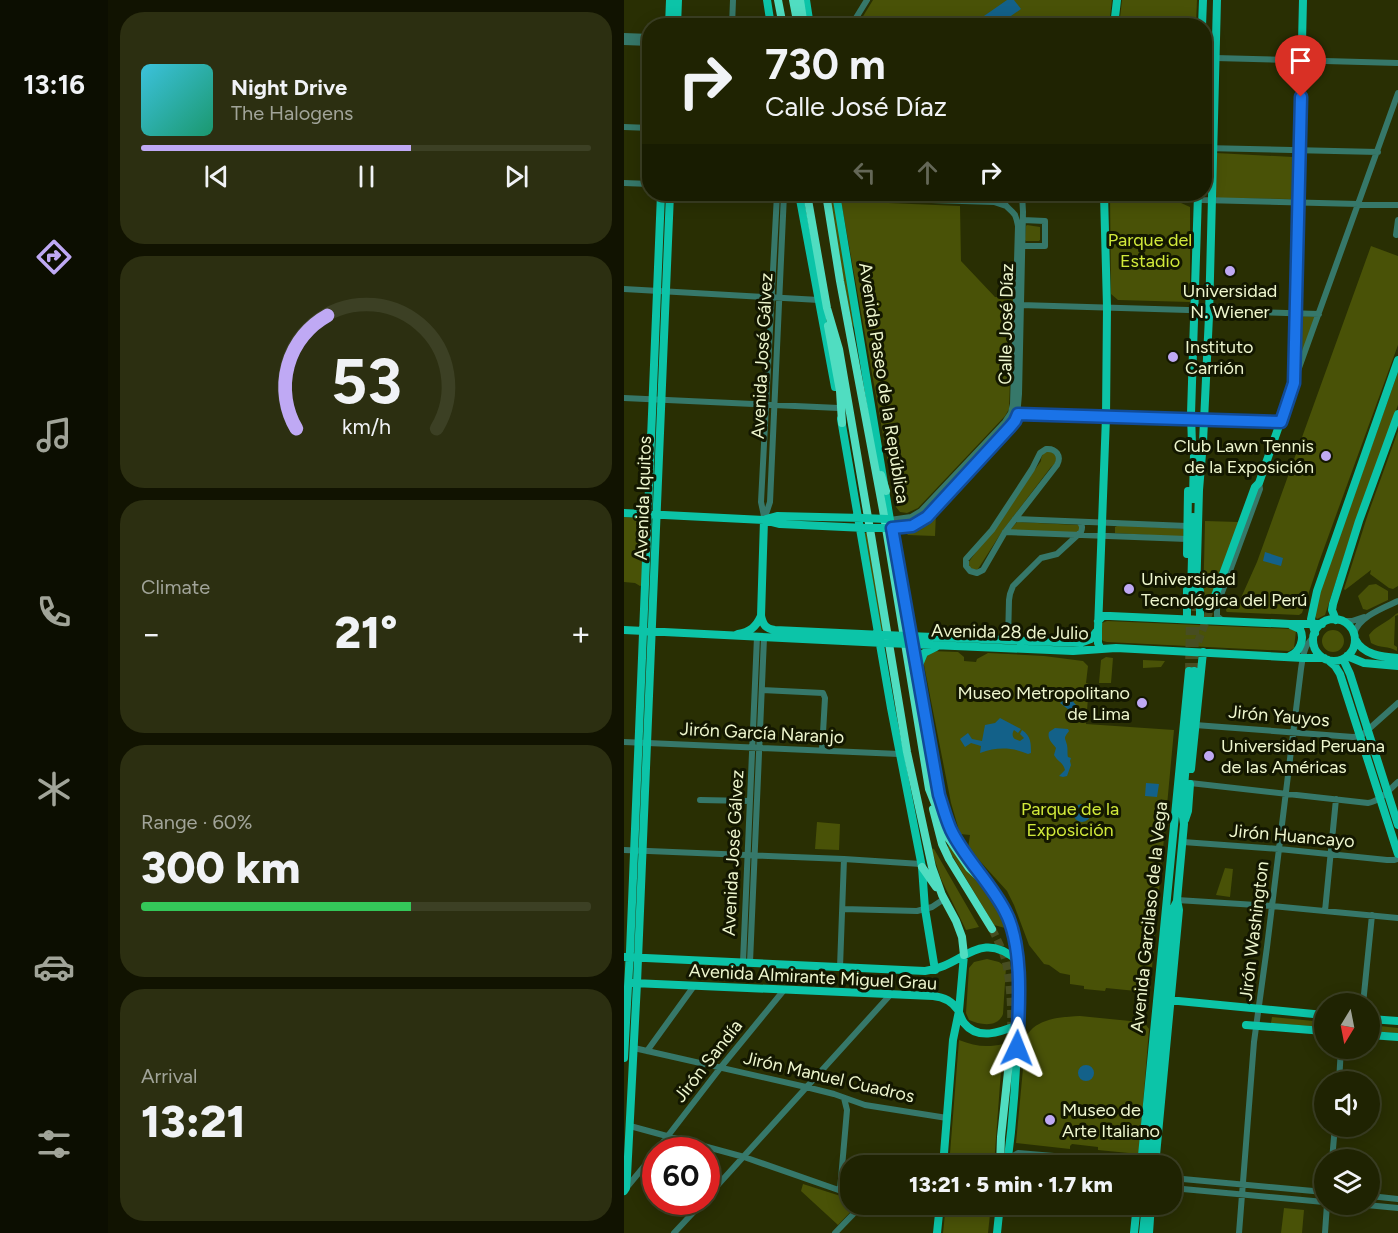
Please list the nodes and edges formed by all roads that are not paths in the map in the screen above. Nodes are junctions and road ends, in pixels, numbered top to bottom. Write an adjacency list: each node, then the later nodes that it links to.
1 (670, 0): 14 (main road)
2 (678, 0): 15 (main road)
3 (733, 0): 16 (street)
4 (767, 0): 17 (main road)
5 (778, 0): 18 (highway)
6 (793, 0): 19 (highway)
7 (800, 0): 20 (highway)
8 (806, 0): 21 (main road)
9 (867, 0): 22 (street)
10 (1117, 0): 23 (main road)
11 (1203, 0): 24 (main road)
12 (1216, 0): 29 (main road)
13 (1304, 0): 30 (main road)
14 (669, 18)
15 (677, 18)
16 (732, 18)
17 (770, 18)
18 (781, 18)
19 (796, 18)
20 (803, 18)
21 (809, 18)
22 (856, 18)
23 (1115, 18)
24 (1202, 18)
25 (624, 36): 26 (street)
26 (642, 37)
27 (624, 42): 28 (street)
28 (642, 43)
29 (1215, 58): 30 (street); 33 (main road)
30 (1302, 61): 31 (street); 37 (main road)
31 (1398, 63)
32 (1398, 93): 38 (street)
33 (1212, 97)
34 (624, 127): 35 (street)
35 (642, 128)
36 (1212, 148): 37 (street)
37 (1300, 150): 38 (street); 58 (main road)
38 (1378, 152): 59 (street)
39 (624, 183): 40 (street)
40 (642, 184)
41 (1212, 200): 58 (street)
42 (662, 201): 67 (main road, Avenida Iquitos)
43 (669, 201): 67 (main road, Avenida Iquitos)
44 (777, 201): 68 (street, Avenida José Gálvez)
45 (784, 201): 69 (street, Avenida José Gálvez)
46 (800, 201): 70 (main road)
47 (808, 201): 73 (highway)
48 (827, 201): 78 (highway)
49 (838, 201): 94 (main road, Avenida Paseo de la República)
50 (971, 201): 57 (street)
51 (1004, 201): 61 (street, Calle José Díaz)
52 (1020, 201): 61 (street)
53 (1021, 201): 62 (street, Calle José Díaz)
54 (1104, 201): 72 (main road)
55 (1198, 201): 74 (main road)
56 (1211, 201): 75 (main road)
57 (993, 202): 61 (street)
58 (1299, 202): 59 (street); 76 (main road)
59 (1359, 204): 60 (street); 77 (street)
60 (1398, 205)
61 (1007, 207): 65 (street, Calle José Díaz)
62 (1023, 220): 65 (street, Calle José Díaz); 65 (street)
63 (1398, 220): 64 (street)
64 (1396, 235)
65 (1021, 249): 71 (street, Calle José Díaz)
66 (624, 290): 67 (street)
67 (662, 291): 68 (street); 82 (main road, Avenida Iquitos)
68 (772, 297): 69 (street); 83 (street, Avenida José Gálvez)
69 (780, 297): 70 (street); 83 (street, Avenida José Gálvez)
70 (819, 300): 84 (main road)
71 (1018, 305): 72 (street); 85 (street, Calle José Díaz)
72 (1107, 307): 74 (street); 87 (main road)
73 (827, 308): 91 (highway); 178 (highway)
74 (1195, 310): 75 (street); 88 (main road)
75 (1209, 311): 76 (street); 89 (main road)
76 (1296, 313): 77 (street); 80 (main road)
77 (1319, 314): 80 (street)
78 (850, 334): 94 (highway); 158 (highway)
79 (1398, 360): 97 (main road)
80 (1294, 383): 90 (main road)
81 (624, 398): 82 (street)
82 (657, 399): 83 (street); 96 (main road, Avenida Iquitos)
83 (770, 405): 84 (street); 100 (street, Avenida José Gálvez)
84 (839, 408): 91 (main road)
85 (1015, 414): 87 (street); 105 (street)
86 (1398, 414): 101 (main road)
87 (1106, 417): 88 (street); 103 (main road)
88 (1191, 419): 89 (street); 92 (main road)
89 (1204, 420): 90 (street); 113 (main road)
90 (1281, 422): 93 (main road)
91 (842, 423): 98 (main road)
92 (1192, 445): 106 (main road); 113 (main road)
93 (1259, 483): 115 (main road); 121 (street)
94 (886, 492): 105 (main road, Avenida Paseo de la República)
95 (624, 513): 96 (main road)
96 (653, 514): 100 (main road); 128 (main road, Avenida Iquitos)
97 (1343, 515): 101 (main road); 123 (main road)
98 (861, 518): 100 (main road); 105 (main road, bridge); 107 (main road)
99 (1015, 519): 102 (street); 108 (street); 108 (street)
100 (764, 520): 107 (main road); 117 (main road, Avenida José Gálvez)
101 (1359, 521): 120 (main road)
102 (1078, 522): 103 (street); 109 (street)
103 (1101, 522): 104 (street); 110 (main road)
104 (1117, 523): 106 (street); 111 (street)
105 (889, 524): 107 (main road, bridge); 134 (main road, Avenida Paseo de la República)
106 (1187, 526): 112 (main road)
107 (863, 528): 133 (main road)
108 (1005, 532): 109 (street)
109 (1078, 534): 110 (street); 135 (street)
110 (1101, 535): 111 (street); 125 (main road)
111 (1116, 536): 112 (street)
112 (1187, 538): 113 (main road)
113 (1193, 596): 118 (main road); 119 (main road)
114 (1398, 601): 116 (street)
115 (1211, 608)
116 (1373, 614): 120 (street); 131 (street)
117 (761, 616): 127 (main road); 130 (main road)
118 (1187, 619): 119 (main road, Avenida 28 de Julio); 125 (main road, Avenida 28 de Julio)
119 (1200, 620): 121 (main road, Avenida 28 de Julio)
120 (1338, 620): 124 (main road); 131 (main road)
121 (1225, 621): 122 (main road, Avenida 28 de Julio)
122 (1281, 623): 123 (main road, Avenida 28 de Julio); 139 (main road)
123 (1311, 624): 124 (main road, Avenida 28 de Julio); 129 (main road)
124 (1322, 624): 129 (main road)
125 (1098, 625): 135 (main road, Avenida 28 de Julio); 137 (main road)
126 (624, 630): 128 (main road, Avenida 28 de Julio)
127 (775, 630): 132 (main road); 133 (main road, Avenida 28 de Julio)
128 (648, 631): 130 (main road, Avenida 28 de Julio); 152 (main road, Avenida Iquitos)
129 (1315, 635): 140 (street, Jirón Washington); 143 (main road)
130 (729, 636): 132 (main road, Avenida 28 de Julio)
131 (1354, 636): 141 (main road); 142 (main road)
132 (760, 638): 133 (main road, Avenida 28 de Julio); 146 (street, Avenida José Gálvez); 153 (street, Avenida José Gálvez)
133 (882, 639): 134 (main road, Avenida 28 de Julio, bridge); 155 (main road)
134 (910, 640): 135 (main road, Avenida 28 de Julio); 136 (main road, Avenida 28 de Julio); 145 (main road, Avenida Paseo de la República)
135 (1008, 640)
136 (942, 645): 137 (main road, Avenida 28 de Julio); 145 (main road)
137 (1100, 648): 138 (main road, Avenida 28 de Julio)
138 (1203, 651): 139 (main road, Avenida 28 de Julio); 148 (main road, Avenida Garcilaso de la Vega)
139 (1285, 657): 140 (main road, Avenida 28 de Julio)
140 (1303, 658): 143 (main road, Avenida 28 de Julio); 149 (street, Jirón Washington)
141 (1345, 658): 143 (main road); 144 (main road); 150 (main road)
142 (1398, 658)
143 (1326, 659): 150 (main road)
144 (1398, 666)
145 (918, 670): 177 (main road, Avenida Paseo de la República)
146 (762, 690): 153 (street, Avenida José Gálvez); 154 (street)
147 (1398, 703): 150 (street)
148 (1196, 725): 149 (street, Jirón Yauyos); 157 (main road, Avenida Garcilaso de la Vega)
149 (1293, 732): 150 (street, Jirón Yauyos); 160 (street, Jirón Washington)
150 (1364, 733): 159 (main road); 161 (main road)
151 (624, 742): 152 (street, Jirón García Naranjo)
152 (643, 743): 153 (street, Jirón García Naranjo); 170 (main road, Avenida Iquitos)
153 (756, 747): 154 (street, Jirón García Naranjo); 164 (street, Avenida José Gálvez); 173 (street, Avenida José Gálvez)
154 (822, 750): 155 (street, Jirón García Naranjo)
155 (899, 754): 176 (main road)
156 (1398, 782): 159 (street)
157 (1190, 783): 160 (street); 165 (main road, Avenida Garcilaso de la Vega)
158 (929, 789): 177 (highway); 186 (highway)
159 (1387, 792): 161 (street); 166 (main road)
160 (1286, 794): 162 (street); 168 (street, Jirón Washington)
161 (1380, 798): 162 (street); 171 (main road)
162 (1336, 799): 172 (street)
163 (700, 800): 164 (street)
164 (750, 801): 173 (street, Avenida José Gálvez)
165 (1184, 824): 167 (main road, Avenida Garcilaso de la Vega); 198 (main road, Avenida Garcilaso de la Vega)
166 (1398, 825)
167 (1183, 842): 168 (street, Jirón Huancayo); 179 (main road, Avenida Garcilaso de la Vega)
168 (1279, 849): 172 (street, Jirón Huancayo); 180 (street, Jirón Washington)
169 (624, 850): 170 (street)
170 (638, 850): 173 (street); 188 (main road, Avenida Iquitos)
171 (1398, 854)
172 (1331, 855): 175 (street, Jirón Huancayo); 183 (street)
173 (752, 856): 174 (street); 190 (street, Avenida José Gálvez)
174 (844, 859): 176 (street); 181 (street)
175 (1398, 859)
176 (922, 865): 178 (highway); 182 (main road)
177 (990, 887): 189 (highway, Avenida Paseo de la República)
178 (943, 897): 182 (street); 187 (highway)
179 (1177, 900): 180 (street); 198 (main road, Avenida Garcilaso de la Vega)
180 (1272, 906): 183 (street); 199 (street, Jirón Washington)
181 (843, 909): 182 (street); 191 (street)
182 (925, 909): 192 (main road)
183 (1325, 911): 184 (street)
184 (1372, 915): 185 (street); 196 (street)
185 (1398, 918)
186 (992, 929)
187 (964, 955): 189 (main road, Avenida Almirante Miguel Grau); 192 (main road, Avenida Almirante Miguel Grau); 200 (main road)
188 (632, 959): 190 (main road, Avenida Almirante Miguel Grau); 193 (main road, Avenida Iquitos)
189 (1018, 961): 204 (main road, Avenida Paseo de la República)
190 (747, 962): 191 (main road, Avenida Almirante Miguel Grau)
191 (840, 967): 192 (main road, Avenida Almirante Miguel Grau)
192 (935, 970)
193 (631, 982): 194 (main road, Avenida Almirante Miguel Grau); 208 (main road); 209 (main road)
194 (694, 986): 195 (main road, Avenida Almirante Miguel Grau); 213 (street)
195 (784, 990): 197 (main road, Avenida Almirante Miguel Grau); 216 (street, Jirón Sandía)
196 (1364, 993)
197 (891, 994): 200 (main road, Avenida Almirante Miguel Grau); 217 (street)
198 (1164, 1000): 199 (main road); 231 (main road, Avenida Garcilaso de la Vega); 232 (main road, Avenida Garcilaso de la Vega)
199 (1259, 1008): 201 (main road); 206 (street, Jirón Washington)
200 (959, 1011): 204 (main road, Avenida Almirante Miguel Grau); 222 (main road)
201 (1314, 1014)
202 (1380, 1020): 203 (main road)
203 (1398, 1022)
204 (1018, 1024): 228 (main road, Avenida Paseo de la República)
205 (1246, 1025): 206 (main road)
206 (1257, 1025): 207 (main road); 239 (street, Jirón Washington)
207 (1314, 1030)
208 (626, 1033): 209 (main road); 215 (main road)
209 (635, 1034): 212 (main road)
210 (1380, 1036): 211 (main road)
211 (1398, 1037)
212 (634, 1048): 213 (street, Jirón Manuel Cuadros); 219 (main road)
213 (647, 1051): 216 (street, Jirón Manuel Cuadros)
214 (1010, 1053): 227 (highway)
215 (624, 1058)
216 (721, 1067): 217 (street, Jirón Manuel Cuadros); 224 (street, Jirón Sandía)
217 (806, 1087): 218 (street, Jirón Manuel Cuadros); 233 (street)
218 (844, 1098): 220 (street, Jirón Manuel Cuadros); 221 (street)
219 (628, 1103): 223 (main road)
220 (865, 1105): 221 (street); 222 (street, Jirón Manuel Cuadros)
221 (847, 1115): 225 (street)
222 (947, 1119): 226 (main road)
223 (630, 1126): 224 (street); 235 (main road)
224 (668, 1136): 233 (street)
225 (843, 1155)
226 (944, 1155)
227 (1004, 1155)
228 (1006, 1155)
229 (1014, 1155): 230 (street)
230 (1042, 1155)
231 (1143, 1155)
232 (1154, 1155)
233 (744, 1157): 237 (street); 241 (street)
234 (642, 1169): 240 (street, Jirón Sandía)
235 (626, 1171): 240 (main road)
236 (1182, 1180): 239 (street)
237 (720, 1183)
238 (1182, 1188): 239 (street)
239 (1242, 1189): 242 (street); 245 (street); 263 (street, Jirón Washington)
240 (625, 1190)
241 (840, 1190)
242 (1314, 1192)
243 (1380, 1197): 244 (street)
244 (1398, 1198)
245 (1314, 1201)
246 (1380, 1206): 247 (street)
247 (1398, 1208)
248 (691, 1215): 256 (street)
249 (852, 1215): 257 (street)
250 (939, 1215): 258 (main road)
251 (999, 1215): 259 (main road)
252 (1136, 1215): 260 (main road)
253 (1145, 1215): 261 (main road)
254 (1150, 1215): 262 (main road)
255 (1326, 1215): 264 (street)
256 (674, 1233)
257 (835, 1233)
258 (937, 1233)
259 (997, 1233)
260 (1134, 1233)
261 (1143, 1233)
262 (1149, 1233)
263 (1239, 1233)
264 (1325, 1233)

